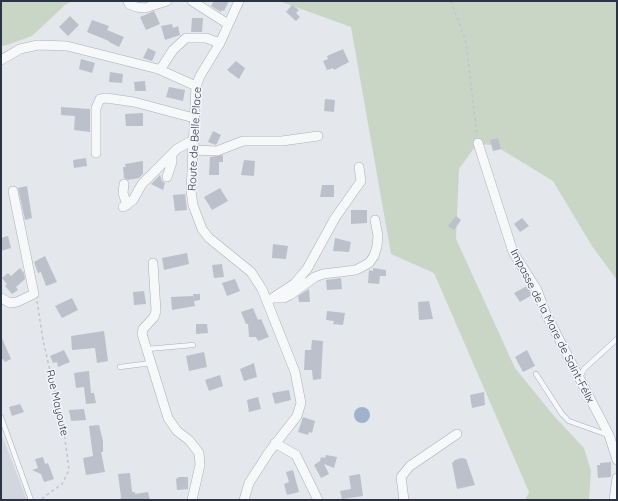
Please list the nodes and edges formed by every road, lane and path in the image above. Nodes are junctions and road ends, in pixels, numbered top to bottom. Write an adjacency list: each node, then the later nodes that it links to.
1 (128, 1): 2 (street)
2 (167, 1)
3 (192, 1): 6 (street)
4 (239, 1): 6 (street, Route de Belle Place)
5 (451, 1): 14 (path)
6 (228, 24): 7 (street, Route de Belle Place)
7 (220, 43): 9 (street); 10 (street, Route de Belle Place)
8 (1, 60): 9 (street)
9 (160, 70): 10 (street)
10 (196, 86): 11 (street, Route de Belle Place)
11 (194, 118): 13 (street, Route de Belle Place); 16 (street)
12 (318, 136): 15 (street)
13 (193, 140): 15 (street, Route de Belle Place); 17 (street)
14 (478, 143): 33 (street, Impasse de la Mare de Saint-Félix)
15 (192, 150): 26 (street, Route de Belle Place)
16 (96, 152)
17 (172, 154): 19 (street); 20 (street)
18 (359, 166): 26 (street)
19 (167, 177)
20 (124, 184)
21 (13, 191): 24 (street)
22 (375, 220): 26 (street)
23 (153, 263): 29 (street)
24 (34, 294): 25 (street); 41 (path, Rue Mayoute)
25 (1, 298)
26 (271, 299): 37 (street, Route de Belle Place)
27 (617, 339): 33 (lane)
28 (193, 346): 29 (lane)
29 (147, 349): 30 (street)
30 (151, 363): 31 (lane); 42 (street)
31 (120, 367)
32 (536, 374): 36 (lane)
33 (580, 379): 36 (street, Impasse de la Mare de Saint-Félix)
34 (1, 417): 40 (lane)
35 (457, 434): 45 (street)
36 (609, 435): 38 (street, Impasse de la Mare de Saint-Félix)
37 (275, 443): 43 (street, Route de Belle Place); 44 (street)
38 (617, 460)
39 (617, 478): 46 (street)
40 (31, 500)
41 (40, 500)
42 (192, 500)
43 (244, 500)
44 (318, 500)
45 (404, 500)
46 (614, 500)

